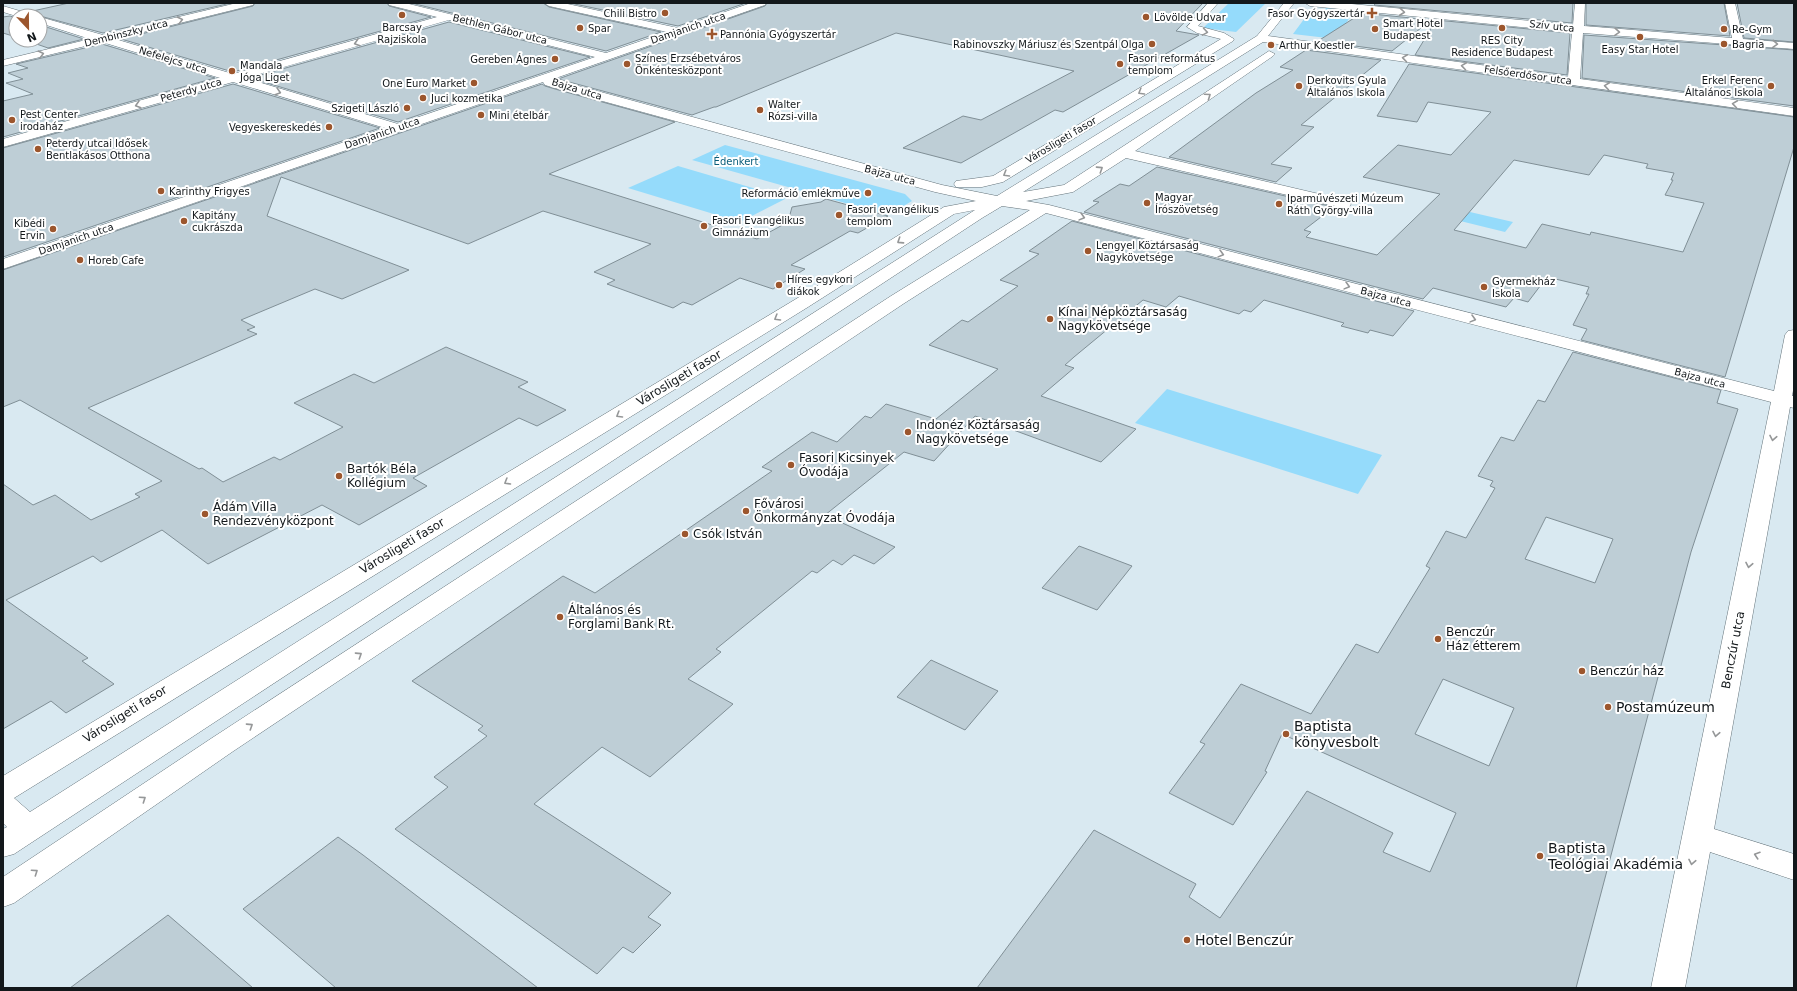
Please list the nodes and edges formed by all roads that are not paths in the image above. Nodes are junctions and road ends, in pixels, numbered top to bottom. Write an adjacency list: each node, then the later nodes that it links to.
1 (249, 3): 17 (street, Dembinszky utca, one-way to 1)
2 (394, 3): 11 (street, Bethlen Gábor utca)
3 (549, 3): 15 (street)
4 (761, 3): 15 (street, Damjanich utca)
5 (1213, 3): 28 (street, Városligeti fasor, one-way to 28)
6 (1289, 3): 16 (street, Városligeti fasor)
7 (1310, 3): 14 (street, Szív utca, one-way to 14)
8 (1580, 3): 14 (street)
9 (1730, 3): 18 (street)
10 (440, 5): 11 (street)
11 (420, 10): 12 (street, Bethlen Gábor utca)
12 (449, 17): 21 (street, Bethlen Gábor utca); 26 (street, Peterdy utca, one-way to 26)
13 (48, 22): 17 (street, Nefelejcs utca)
14 (1578, 29): 18 (street, Szív utca, one-way to 18); 27 (street)
15 (678, 31): 21 (street, Damjanich utca)
16 (1261, 38): 23 (street, Városligeti fasor); 27 (street, Felsőerdősor utca, one-way to 16)
17 (101, 39): 22 (street, Dembinszky utca, one-way to 17); 26 (street, Nefelejcs utca)
18 (1738, 41): 19 (street, Szív utca, one-way to 19)
19 (1794, 46)
20 (1269, 54): 24 (street, Városligeti fasor)
21 (606, 56): 25 (street, Damjanich utca)
22 (3, 63)
23 (1220, 64): 24 (street); 29 (street, Városligeti fasor)
24 (1247, 69): 33 (street, Városligeti fasor, one-way to 24)
25 (545, 77): 31 (street, Damjanich utca); 35 (street, Bajza utca)
26 (232, 78): 31 (street, Nefelejcs utca, one-way to 31); 34 (street, Peterdy utca, one-way to 34)
27 (1574, 82): 30 (street, Felsőerdősor utca, one-way to 27)
28 (1157, 83): 29 (street); 37 (street, Városligeti fasor, one-way to 37)
29 (1182, 88): 32 (street, Városligeti fasor)
30 (1794, 112)
31 (398, 128): 41 (street, Damjanich utca)
32 (1113, 130): 33 (street, Városligeti fasor); 38 (street, Városligeti fasor)
33 (1147, 138): 36 (street, Városligeti fasor)
34 (3, 143)
35 (813, 150): 37 (street, Bajza utca); 38 (street, Bajza utca)
36 (1124, 154): 38 (street, Városligeti fasor, one-way to 36); 39 (street)
37 (962, 184): 38 (street, Bajza utca)
38 (988, 199): 40 (street, Bajza utca); 42 (street, Városligeti fasor); 44 (street, Városligeti fasor, one-way to 44)
39 (1344, 204)
40 (1044, 208): 43 (street); 49 (street, Bajza utca, one-way to 49)
41 (3, 264)
42 (863, 288): 43 (street); 45 (street, Városligeti fasor)
43 (897, 300): 48 (street)
44 (802, 303): 45 (street); 52 (street, Városligeti fasor, one-way to 52)
45 (828, 312): 47 (street, Városligeti fasor)
46 (1794, 335): 49 (street, Benczúr utca)
47 (765, 352): 48 (street); 50 (street, Városligeti fasor)
48 (800, 364): 51 (street, one-way to 48)
49 (1787, 401): 55 (street, Benczúr utca, one-way to 55)
50 (286, 662): 51 (street); 54 (street, Városligeti fasor)
51 (317, 683): 58 (street, one-way to 51)
52 (3, 790)
53 (3, 806): 54 (street)
54 (29, 828): 56 (street, Városligeti fasor)
55 (1697, 836): 57 (street, one-way to 55); 59 (street, Benczúr utca, one-way to 59)
56 (3, 845)
57 (1794, 867)
58 (3, 894)
59 (1668, 988)

